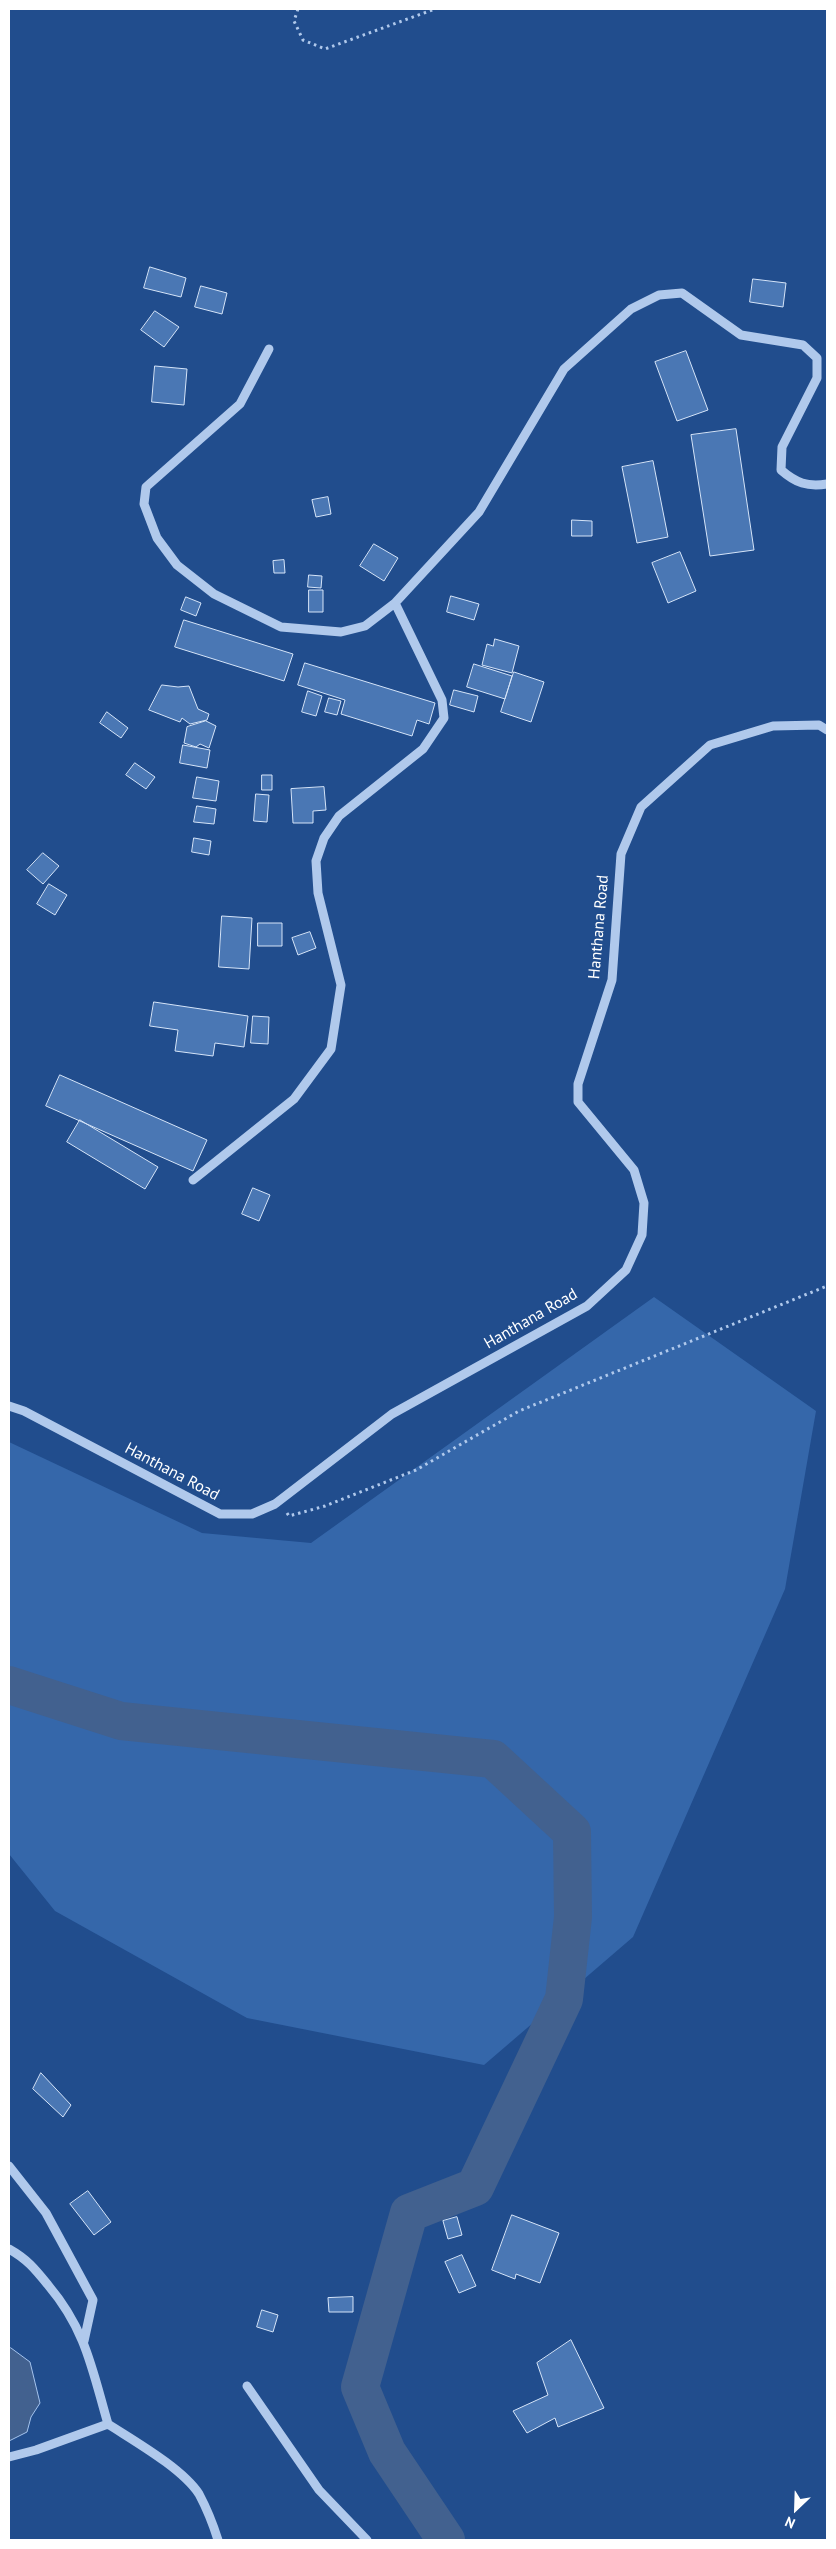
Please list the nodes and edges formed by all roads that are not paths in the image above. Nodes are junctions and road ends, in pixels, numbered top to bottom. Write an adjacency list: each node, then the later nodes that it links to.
1 (269, 349): 3 (street)
2 (827, 484): 3 (street)
3 (395, 602): 5 (street)
4 (827, 730): 6 (street, Hanthana Road)
5 (193, 1180)
6 (9, 1406)
7 (9, 2166): 9 (street)
8 (9, 2249): 9 (street)
9 (84, 2341): 11 (street)
10 (247, 2386): 14 (street)
11 (108, 2424): 12 (street); 13 (street)
12 (9, 2456)
13 (218, 2540)
14 (367, 2540)

